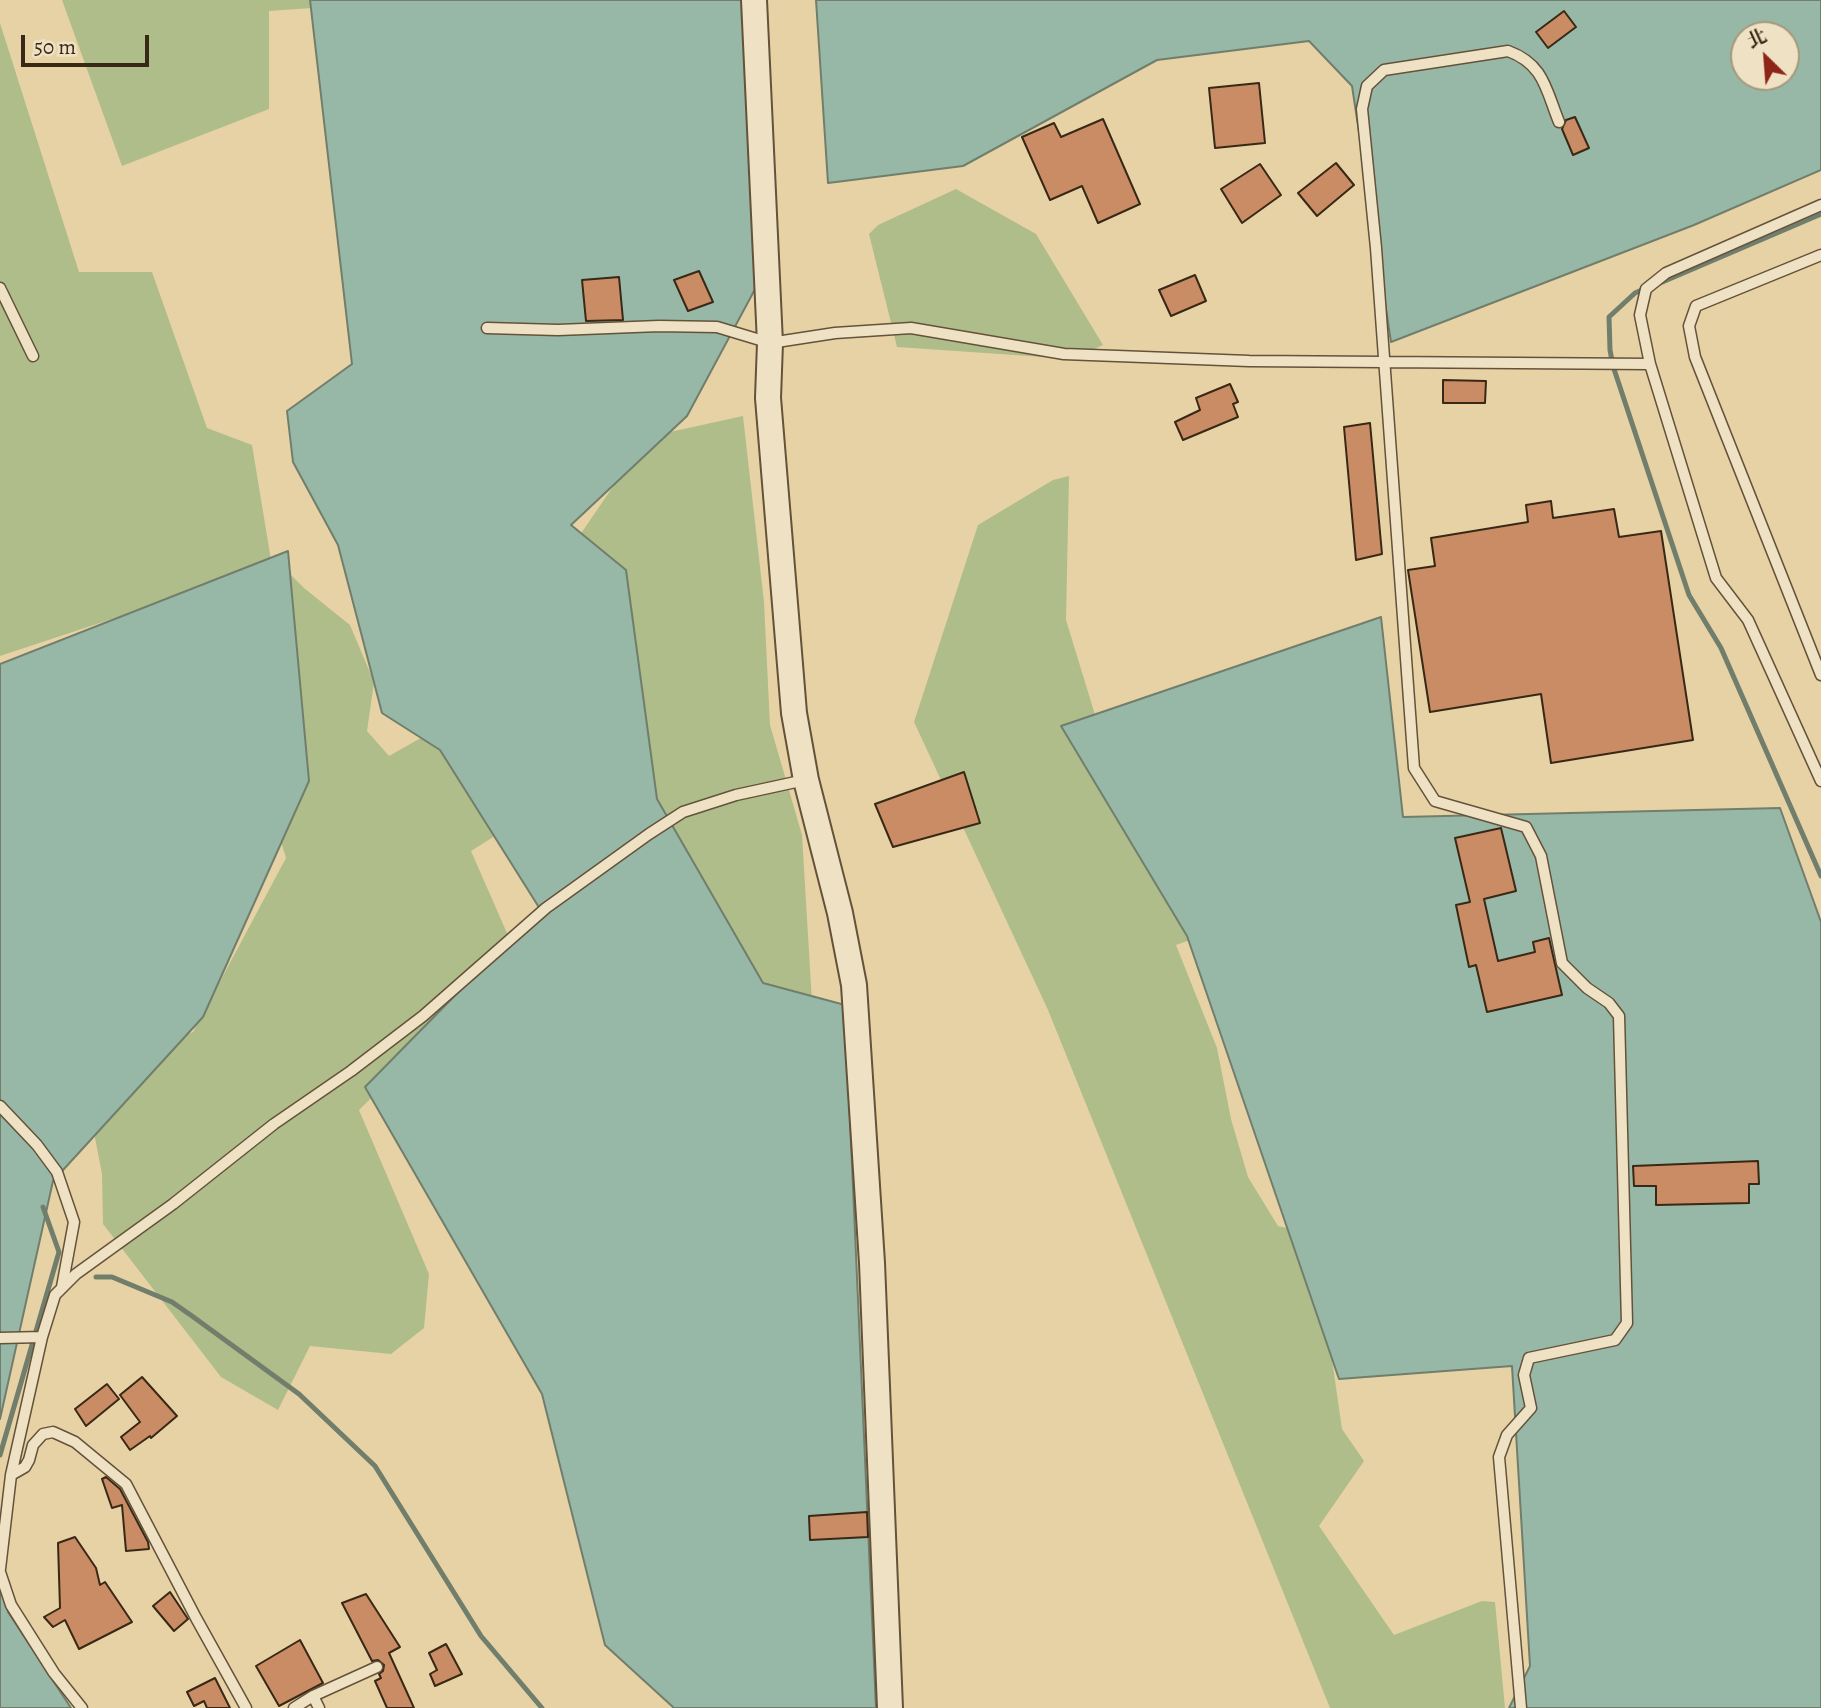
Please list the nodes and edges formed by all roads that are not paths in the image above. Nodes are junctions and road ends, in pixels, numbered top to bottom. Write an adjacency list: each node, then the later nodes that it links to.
1 (754, 0): 7 (street)
2 (1559, 122): 9 (lane)
3 (1821, 205): 10 (lane)
4 (1821, 255): 11 (lane)
5 (0, 288): 8 (lane)
6 (487, 328): 7 (lane)
7 (770, 343): 9 (lane); 12 (street)
8 (33, 356)
9 (1384, 362): 10 (lane); 27 (lane)
10 (1650, 364): 13 (lane)
11 (1821, 675)
12 (806, 780): 15 (lane); 26 (street)
13 (1821, 781)
14 (0, 1106): 15 (lane)
15 (62, 1288): 16 (lane)
16 (42, 1337): 17 (lane); 18 (lane)
17 (0, 1338)
18 (10, 1475): 19 (lane); 23 (lane)
19 (0, 1570): 22 (lane)
20 (377, 1667): 21 (lane)
21 (313, 1696): 24 (lane); 25 (lane)
22 (82, 1708)
23 (246, 1708)
24 (294, 1708)
25 (319, 1708)
26 (890, 1708)
27 (1521, 1708)

